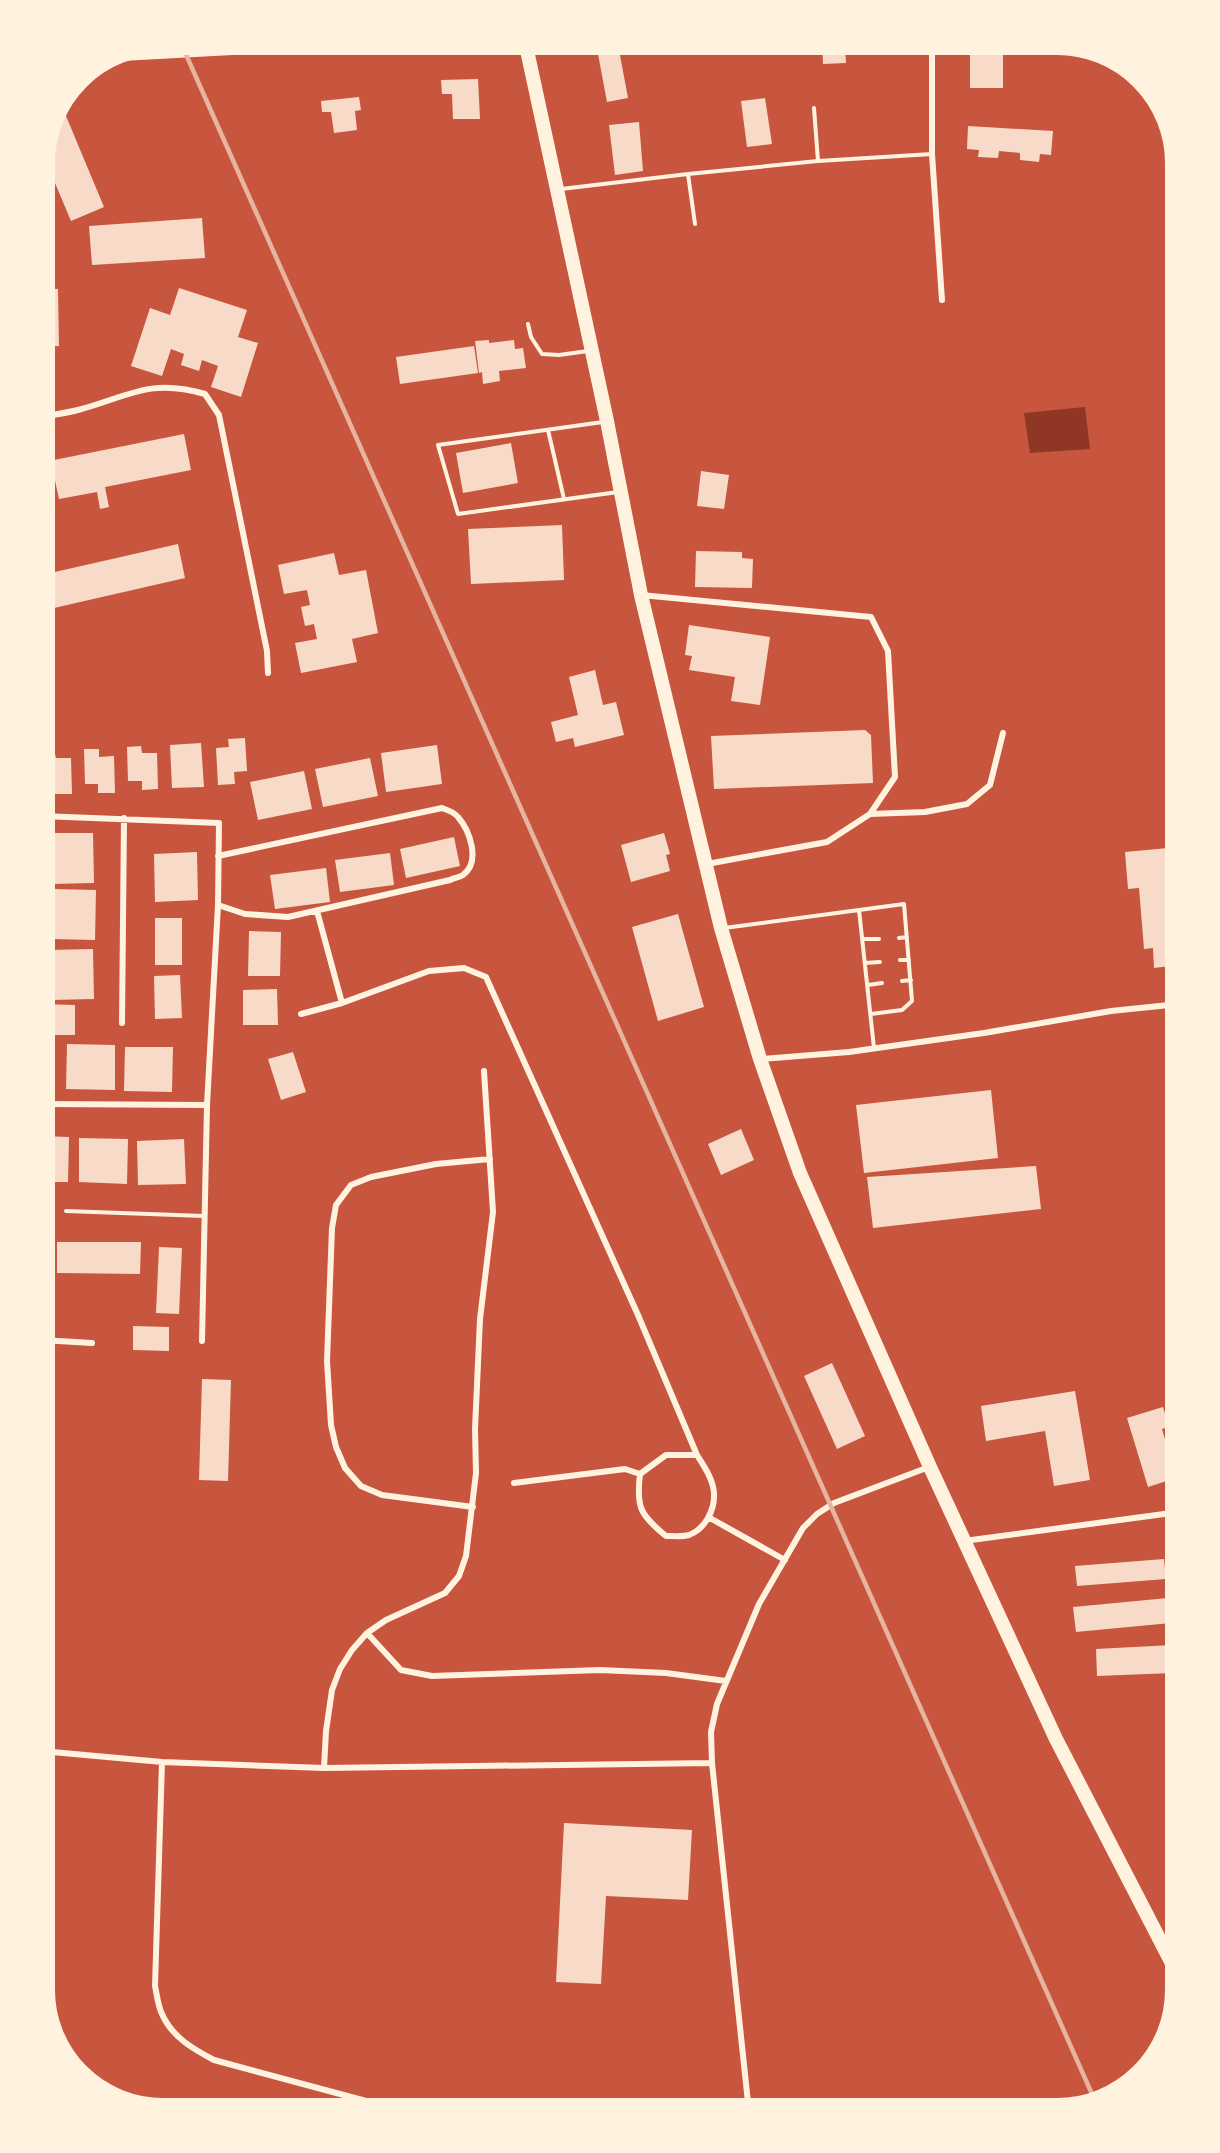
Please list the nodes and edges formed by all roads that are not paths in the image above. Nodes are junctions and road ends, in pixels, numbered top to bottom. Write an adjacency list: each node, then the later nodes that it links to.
1 (237, 51): 4 (street)
2 (527, 51): 9 (main road)
3 (932, 51): 6 (street)
4 (126, 58)
5 (814, 108): 7 (lane)
6 (932, 154): 7 (lane); 11 (street)
7 (818, 161): 8 (lane)
8 (688, 174): 9 (lane); 10 (lane)
9 (557, 189): 13 (main road)
10 (695, 224)
11 (942, 300)
12 (528, 324): 13 (lane)
13 (592, 351): 15 (main road)
14 (51, 415): 20 (street)
15 (607, 421): 16 (lane); 17 (main road)
16 (548, 430): 18 (lane); 18 (lane)
17 (621, 492): 18 (lane); 19 (main road)
18 (564, 500)
19 (641, 595): 22 (street); 26 (main road)
20 (268, 673)
21 (1003, 733): 22 (street)
22 (870, 814): 26 (street)
23 (51, 816): 24 (street)
24 (124, 818): 25 (street); 47 (street)
25 (218, 856): 27 (street); 29 (street)
26 (706, 865): 30 (main road)
27 (218, 905): 29 (street); 52 (street)
28 (859, 910): 30 (lane); 31 (lane); 33 (lane)
29 (317, 911): 43 (street)
30 (721, 928): 49 (main road)
31 (907, 937): 32 (lane); 36 (lane)
32 (898, 938)
33 (863, 939): 34 (lane); 38 (lane)
34 (879, 939)
35 (900, 960): 36 (lane)
36 (909, 960): 39 (lane)
37 (880, 962): 38 (lane)
38 (865, 963): 42 (lane)
39 (911, 980): 40 (lane); 46 (lane)
40 (902, 981)
41 (882, 983): 42 (lane)
42 (868, 985): 46 (lane)
43 (342, 1003): 45 (street); 59 (street)
44 (1169, 1005): 48 (street)
45 (301, 1014)
46 (871, 1014): 48 (lane)
47 (122, 1023)
48 (874, 1048): 49 (street)
49 (760, 1059): 60 (main road)
50 (484, 1071): 53 (street)
51 (51, 1104): 52 (street)
52 (207, 1105): 55 (street)
53 (490, 1159): 63 (street); 63 (street)
54 (66, 1211): 55 (lane)
55 (205, 1216): 57 (street)
56 (51, 1341): 58 (street)
57 (202, 1341)
58 (92, 1343)
59 (697, 1455): 61 (street); 65 (street)
60 (930, 1467): 66 (main road); 67 (street)
61 (640, 1474): 62 (street); 65 (street)
62 (514, 1483)
63 (473, 1507): 68 (street)
64 (1169, 1513): 66 (street)
65 (710, 1518): 67 (street)
66 (963, 1541): 74 (main road)
67 (785, 1560): 69 (street)
68 (367, 1633): 69 (street); 73 (street)
69 (726, 1681): 72 (street)
70 (51, 1752): 71 (street)
71 (162, 1762): 73 (street); 75 (street)
72 (712, 1763): 73 (street); 76 (street)
73 (324, 1768)
74 (1169, 1958)
75 (370, 2102)
76 (748, 2102)

